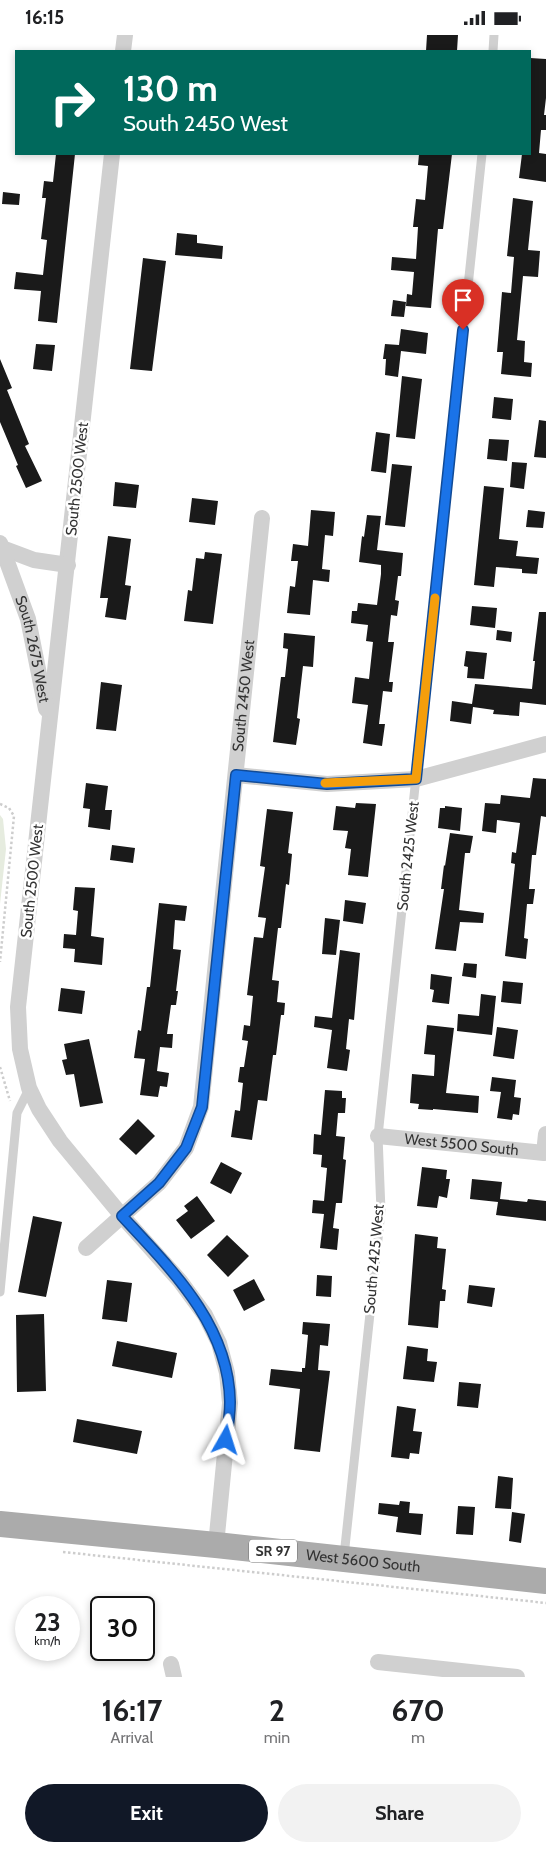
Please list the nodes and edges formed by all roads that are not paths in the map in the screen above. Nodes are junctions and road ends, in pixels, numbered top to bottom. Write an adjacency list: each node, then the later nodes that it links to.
1 (125, 35): 3 (street)
2 (494, 35): 4 (lane)
3 (123, 50)
4 (492, 50)
5 (112, 155): 9 (street, South 2500 West)
6 (482, 155): 13 (lane, South 2425 West)
7 (262, 518): 12 (street, South 2450 West)
8 (1, 545): 9 (street); 10 (street, South 2675 West)
9 (68, 565): 10 (street, South 2500 West)
10 (49, 725): 14 (street, South 2500 West)
11 (546, 744): 13 (street)
12 (236, 775): 13 (street); 17 (street, South 2450 West)
13 (416, 779): 16 (lane, South 2425 West)
14 (29, 1088): 17 (street, South 2500 West); 19 (lane)
15 (546, 1134): 16 (street, West 5500 South)
16 (378, 1136): 22 (lane, South 2425 West)
17 (122, 1216): 18 (street, South 2450 West); 21 (street, South 2500 West)
18 (86, 1248)
19 (0, 1292)
20 (0, 1524): 21 (main road, West 5600 South / SR 97)
21 (216, 1545): 22 (main road, West 5600 South / SR 97)
22 (344, 1559): 23 (main road, West 5600 South / SR 97)
23 (546, 1581)
24 (378, 1662): 25 (street)
25 (517, 1677)

